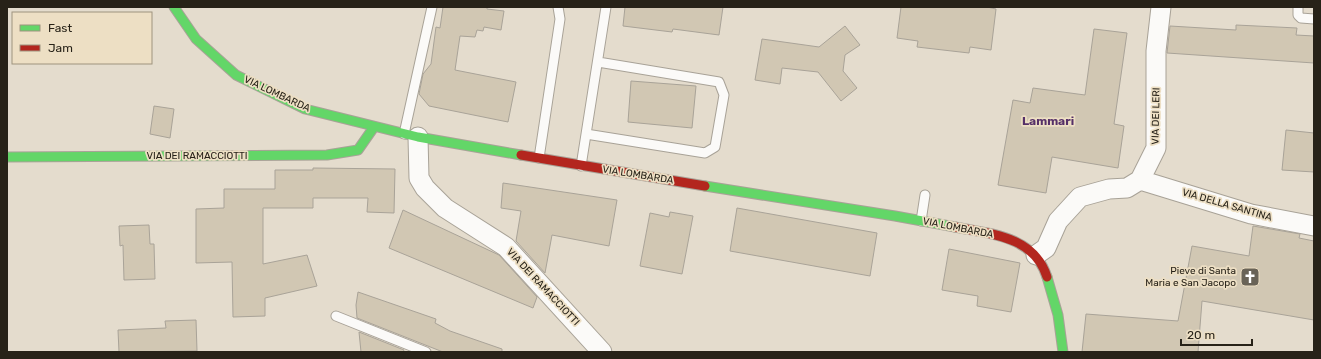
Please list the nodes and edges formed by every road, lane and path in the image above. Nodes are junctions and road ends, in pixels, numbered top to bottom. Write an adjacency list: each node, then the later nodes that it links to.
1 (174, 7): 9 (street, VIA LOMBARDA)
2 (432, 7): 11 (lane)
3 (558, 7): 13 (lane)
4 (606, 7): 8 (lane)
5 (1162, 7): 15 (street, VIA DEI LERI)
6 (1298, 7): 7 (lane)
7 (1314, 19)
8 (598, 62): 10 (lane); 10 (lane)
9 (374, 127): 11 (street, VIA LOMBARDA); 12 (street, VIA DEI RAMACCIOTTI)
10 (586, 134): 14 (lane)
11 (411, 135): 13 (street, VIA LOMBARDA); 22 (street, VIA DEI RAMACCIOTTI)
12 (7, 157)
13 (538, 158): 14 (street, VIA LOMBARDA)
14 (581, 166): 17 (street, VIA LOMBARDA)
15 (1140, 180): 18 (street, VIA DELLA SANTINA); 19 (street)
16 (925, 194): 17 (lane)
17 (921, 221): 19 (street, VIA LOMBARDA)
18 (1314, 226)
19 (1047, 251): 23 (street, VIA LOMBARDA)
20 (336, 316): 21 (lane)
21 (426, 352)
22 (602, 352)
23 (1063, 352)

